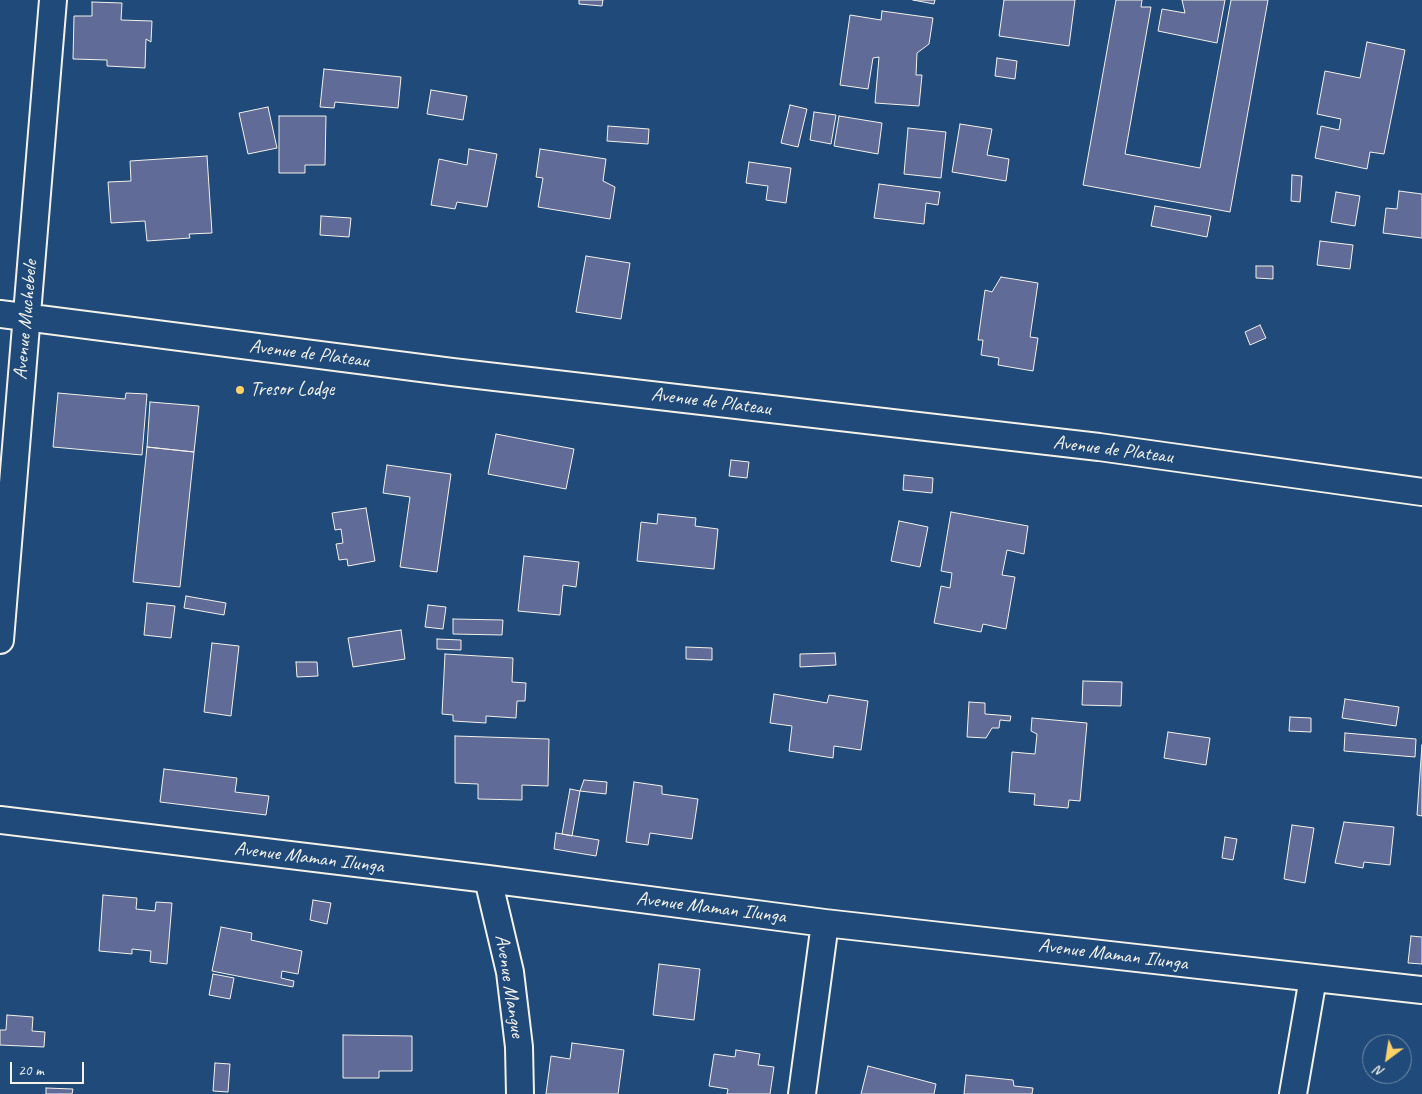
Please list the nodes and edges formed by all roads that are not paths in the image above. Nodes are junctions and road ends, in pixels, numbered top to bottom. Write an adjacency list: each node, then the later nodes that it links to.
1 (53, 0): 3 (street, Avenue Muchebele)
2 (0, 314): 3 (street, Avenue de Plateau)
3 (26, 318): 4 (street, Avenue de Plateau); 5 (street, Avenue Muchebele)
4 (1422, 492)
5 (0, 640)
6 (0, 820): 7 (street, Avenue Maman Ilunga)
7 (488, 879): 8 (street, Avenue Maman Ilunga); 11 (street, Avenue Mangue)
8 (825, 923): 9 (street, Avenue Maman Ilunga); 12 (street)
9 (1313, 978): 10 (street, Avenue Maman Ilunga); 13 (street)
10 (1422, 990)
11 (520, 1094)
12 (802, 1094)
13 (1293, 1094)

